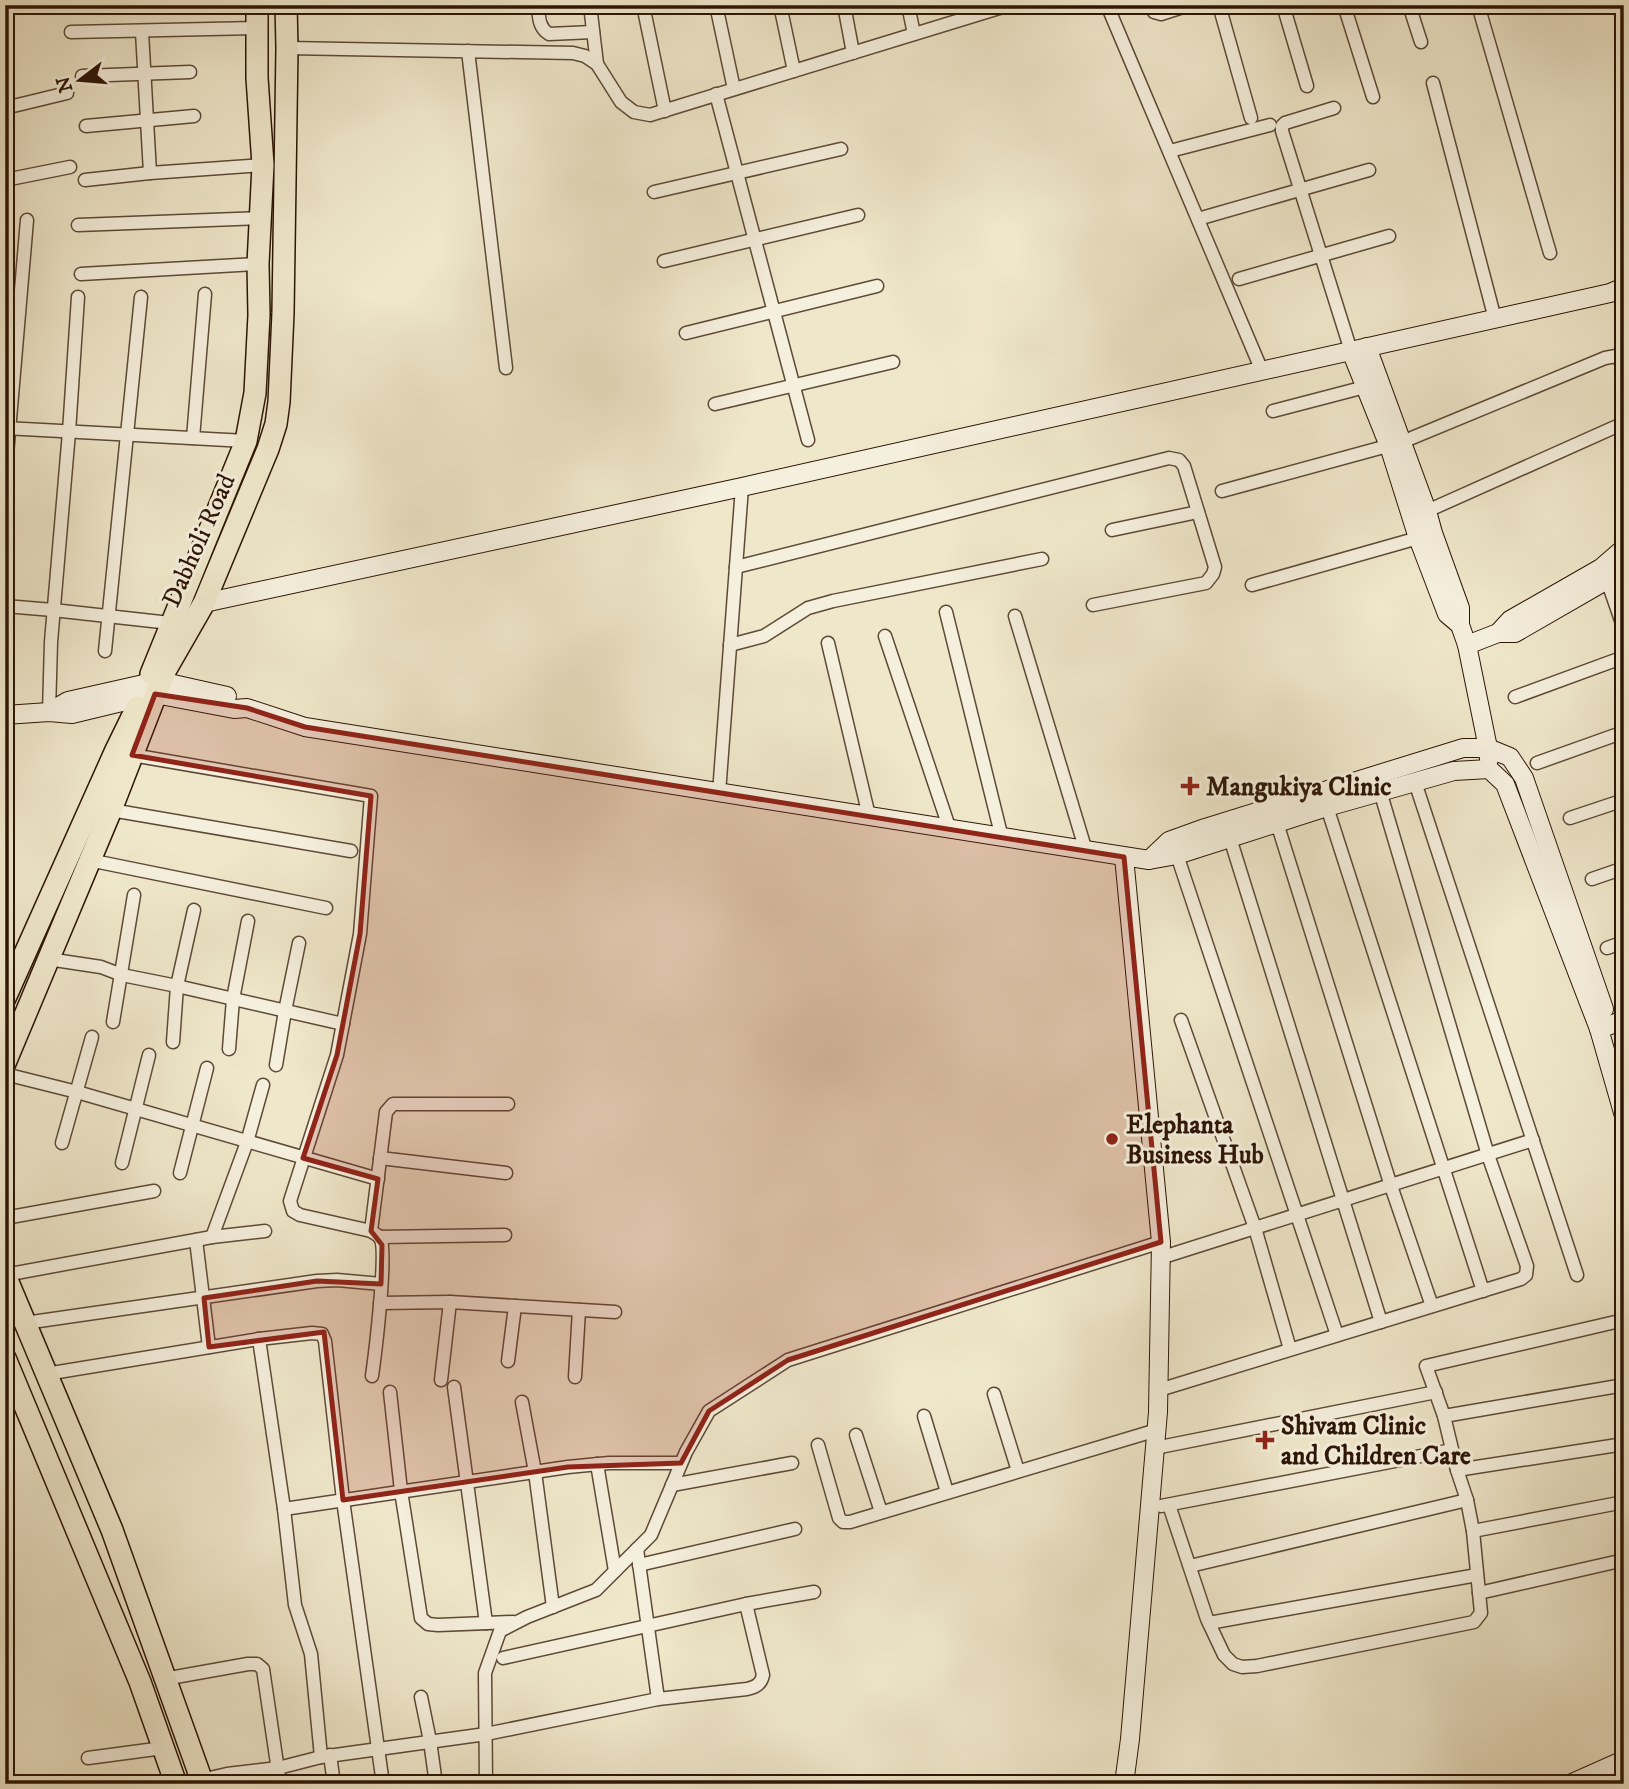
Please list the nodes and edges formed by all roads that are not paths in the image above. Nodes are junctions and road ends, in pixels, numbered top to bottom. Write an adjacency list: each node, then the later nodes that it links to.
1 (257, 5): 20 (main road, Dabholi Road)
2 (286, 5): 26 (main road, Dabholi Road)
3 (538, 5): 23 (street)
4 (590, 5): 23 (street)
5 (643, 5): 42 (street)
6 (716, 5): 36 (street)
7 (780, 5): 30 (street)
8 (844, 5): 28 (street)
9 (908, 5): 24 (street)
10 (1009, 5): 19 (street)
11 (1107, 5): 49 (street)
12 (1150, 5): 13 (street)
13 (1189, 5)
14 (1219, 5): 44 (street)
15 (1283, 5): 35 (street)
16 (1344, 5): 39 (street)
17 (1409, 5): 25 (street)
18 (1478, 5): 66 (street)
19 (970, 11): 24 (street)
20 (257, 28): 22 (street); 50 (main road, Dabholi Road)
21 (71, 32): 22 (street)
22 (142, 32): 32 (street)
23 (593, 32): 29 (street)
24 (914, 34): 28 (street)
25 (1420, 42)
26 (287, 48): 27 (street); 110 (main road, Dabholi Road)
27 (468, 51): 29 (street); 83 (street)
28 (853, 53): 30 (street)
29 (597, 64): 42 (street)
30 (794, 71): 36 (street)
31 (190, 72): 32 (street)
32 (146, 73): 33 (street); 45 (street)
33 (82, 76)
34 (1433, 83): 78 (street)
35 (1307, 86)
36 (734, 89): 38 (street)
37 (67, 93): 40 (street)
38 (716, 94): 42 (street); 54 (street)
39 (1373, 97)
40 (5, 107)
41 (1334, 108): 57 (street)
42 (665, 111)
43 (194, 116): 45 (street)
44 (1251, 118)
45 (148, 120): 47 (street); 53 (street)
46 (1270, 125): 49 (street)
47 (86, 126)
48 (841, 149): 54 (street)
49 (1170, 151): 61 (street)
50 (262, 165): 53 (street); 60 (main road, Dabholi Road)
51 (70, 167): 55 (street)
52 (1369, 170): 57 (street)
53 (150, 173): 56 (street)
54 (737, 173): 58 (street); 65 (street)
55 (5, 180)
56 (85, 180)
57 (1300, 190): 61 (street); 67 (street)
58 (654, 192)
59 (858, 215): 65 (street)
60 (261, 218): 63 (street); 69 (main road, Dabholi Road)
61 (1198, 219): 84 (street)
62 (27, 220): 90 (street)
63 (78, 225)
64 (1389, 236): 67 (street)
65 (755, 240): 68 (street); 77 (street)
66 (1550, 253)
67 (1321, 256): 71 (street); 80 (street)
68 (664, 261)
69 (258, 264): 70 (street); 94 (main road, Dabholi Road)
70 (81, 274)
71 (1239, 279)
72 (877, 286): 77 (street)
73 (1624, 287): 78 (street)
74 (205, 294): 93 (street)
75 (78, 297): 91 (street)
76 (141, 297): 92 (street)
77 (774, 312): 79 (street); 85 (street)
78 (1495, 319): 80 (street)
79 (686, 333)
80 (1359, 349): 84 (street); 86 (street); 96 (street)
81 (893, 362): 85 (street)
82 (1624, 365): 96 (street)
83 (506, 368)
84 (1262, 371): 98 (street)
85 (793, 386): 87 (street); 95 (street)
86 (1366, 387): 88 (street); 96 (street)
87 (715, 404)
88 (1273, 411)
89 (1624, 423): 100 (street)
90 (7, 428): 91 (street); 97 (street)
91 (69, 432): 92 (street); 113 (street)
92 (128, 435): 93 (street); 115 (street)
93 (193, 438): 94 (street)
94 (246, 440): 117 (main road, Dabholi Road)
95 (808, 440)
96 (1395, 444): 99 (street); 100 (street); 103 (street)
97 (5, 478)
98 (742, 487): 106 (street); 110 (street)
99 (1222, 491)
100 (1427, 510): 118 (street)
101 (1198, 512): 102 (street); 106 (street); 112 (street)
102 (1112, 530)
103 (1418, 538): 109 (street); 118 (street)
104 (1624, 548): 120 (street)
105 (1042, 559): 123 (street)
106 (736, 566): 123 (street)
107 (1624, 566): 108 (street)
108 (1606, 580): 119 (street); 120 (street)
109 (1252, 585)
110 (204, 603): 127 (main road, Dabholi Road)
111 (5, 606): 113 (street)
112 (1093, 606)
113 (53, 610): 115 (street); 129 (street)
114 (946, 612): 146 (street)
115 (109, 616): 117 (street); 125 (street)
116 (1016, 616): 149 (street)
117 (170, 623): 127 (main road, Dabholi Road)
118 (1460, 625): 124 (street)
119 (1624, 629)
120 (1498, 634): 124 (street)
121 (885, 636): 145 (street)
122 (828, 643): 142 (street)
123 (730, 645): 138 (street)
124 (1467, 645): 132 (street)
125 (105, 651)
126 (1624, 657): 128 (street)
127 (151, 689): 129 (street); 133 (main road, Dabholi Road); 138 (street); 166 (main road, Dabholi Road)
128 (1515, 697)
129 (48, 712): 130 (street)
130 (5, 715)
131 (1624, 732): 134 (street)
132 (1489, 748): 135 (street); 153 (street); 172 (street)
133 (132, 755): 141 (main road, Dabholi Road); 171 (street)
134 (1537, 763)
135 (1489, 769): 136 (street); 172 (street)
136 (1415, 782): 137 (street); 188 (street)
137 (1380, 791): 140 (street); 191 (street)
138 (719, 793): 142 (street)
139 (1624, 800): 143 (street)
140 (1327, 807): 144 (street); 195 (street)
141 (111, 810): 148 (street); 152 (main road, Dabholi Road)
142 (869, 816): 145 (street)
143 (1570, 818)
144 (1278, 824): 147 (street); 199 (street)
145 (950, 830): 146 (street)
146 (1002, 838): 149 (street)
147 (1230, 838): 150 (street); 201 (street)
148 (351, 851)
149 (1086, 851): 151 (street)
150 (1177, 855): 153 (street); 202 (street)
151 (1124, 857): 153 (street); 210 (street)
152 (89, 860): 157 (street); 163 (main road, Dabholi Road)
153 (1149, 860)
154 (1624, 868): 155 (street)
155 (1592, 879)
156 (134, 895): 164 (street)
157 (326, 908)
158 (194, 910): 165 (street)
159 (248, 920): 167 (street)
160 (1624, 942): 162 (street)
161 (299, 943): 168 (street)
162 (1606, 948)
163 (48, 960): 164 (street); 177 (main road, Dabholi Road)
164 (122, 975): 165 (street); 170 (street)
165 (177, 986): 167 (street); 174 (street)
166 (5, 998)
167 (233, 999): 168 (street); 175 (street)
168 (285, 1011): 171 (street); 178 (street)
169 (1181, 1020): 204 (street)
170 (113, 1022)
171 (343, 1024): 192 (street)
172 (1611, 1025): 180 (street); 186 (street)
173 (92, 1038): 183 (street)
174 (173, 1042)
175 (229, 1049)
176 (149, 1055): 185 (street)
177 (5, 1063)
178 (276, 1065)
179 (207, 1068): 187 (street)
180 (1624, 1073)
181 (5, 1074): 183 (street)
182 (263, 1085): 189 (street)
183 (77, 1092): 185 (street); 190 (street)
184 (508, 1104): 193 (street)
185 (136, 1109): 187 (street); 194 (street)
186 (1624, 1116)
187 (194, 1126): 189 (street); 196 (street)
188 (1533, 1140): 191 (street); 212 (street)
189 (247, 1142): 192 (street); 208 (street)
190 (62, 1143)
191 (1488, 1154): 195 (street); 214 (street)
192 (303, 1157): 198 (street); 206 (street)
193 (380, 1158): 197 (street); 198 (street)
194 (122, 1163)
195 (1443, 1169): 199 (street); 214 (street)
196 (180, 1173)
197 (506, 1173)
198 (378, 1179): 206 (street)
199 (1391, 1186): 201 (street); 219 (street)
200 (155, 1191): 203 (street)
201 (1344, 1200): 202 (street); 223 (street)
202 (1298, 1215): 204 (street); 225 (street)
203 (5, 1218)
204 (1255, 1228): 210 (street); 228 (street)
205 (265, 1231): 208 (street)
206 (375, 1234): 207 (street); 213 (street)
207 (505, 1235)
208 (212, 1237): 209 (street)
209 (196, 1240): 211 (street); 215 (street)
210 (1160, 1250): 237 (street); 249 (street)
211 (5, 1275): 224 (main road)
212 (1577, 1276)
213 (381, 1284): 215 (street); 217 (street)
214 (1483, 1291): 219 (street)
215 (204, 1298): 224 (street); 227 (street)
216 (450, 1302): 217 (street); 218 (street); 234 (street)
217 (380, 1303): 232 (street)
218 (515, 1306): 220 (street); 230 (street)
219 (1432, 1306): 223 (street)
220 (579, 1310): 221 (street); 233 (street)
221 (615, 1312)
222 (1624, 1320): 239 (street)
223 (1381, 1322): 225 (street)
224 (25, 1324): 231 (main road)
225 (1337, 1335): 228 (street)
226 (259, 1339): 227 (street); 259 (street); 264 (street)
227 (209, 1347): 231 (street)
228 (1290, 1349): 237 (street)
229 (5, 1358): 288 (main road)
230 (508, 1361)
231 (46, 1374): 283 (main road)
232 (372, 1376)
233 (575, 1377)
234 (441, 1380)
235 (1624, 1385): 243 (street)
236 (454, 1387): 255 (street)
237 (1159, 1390): 245 (street)
238 (390, 1392): 257 (street)
239 (1436, 1392): 243 (street); 245 (street)
240 (994, 1394): 253 (street)
241 (522, 1402): 254 (street)
242 (925, 1416): 258 (street)
243 (1444, 1416): 248 (street)
244 (856, 1434): 265 (street)
245 (1156, 1439): 253 (street); 263 (street)
246 (1624, 1444): 252 (street)
247 (818, 1445): 265 (street)
248 (1452, 1450): 252 (street); 262 (street)
249 (681, 1463): 250 (street); 256 (street)
250 (597, 1464): 254 (street); 272 (street)
251 (792, 1464): 256 (street)
252 (1457, 1470): 260 (street)
253 (1018, 1471): 258 (street)
254 (535, 1472): 255 (street); 277 (street)
255 (467, 1482): 257 (street); 279 (street)
256 (672, 1485): 268 (street)
257 (401, 1491): 259 (street); 279 (street)
258 (947, 1492): 265 (street)
259 (343, 1500): 264 (street); 289 (street)
260 (1467, 1500): 267 (street); 271 (street)
261 (1624, 1502): 267 (street)
262 (1169, 1505): 263 (street); 271 (street)
263 (1150, 1508): 301 (street)
264 (284, 1509): 290 (street)
265 (881, 1512)
266 (795, 1529): 270 (street)
267 (1473, 1531): 273 (street)
268 (637, 1549): 270 (street); 272 (street)
269 (1624, 1560): 275 (street)
270 (639, 1565): 281 (street)
271 (1190, 1566): 280 (street)
272 (615, 1571): 277 (street)
273 (1477, 1575): 275 (street); 280 (street)
274 (814, 1592): 276 (street)
275 (1479, 1593): 280 (street)
276 (747, 1604): 281 (street); 285 (street)
277 (553, 1607): 278 (street)
278 (517, 1622): 279 (street); 286 (street)
279 (486, 1623)
280 (1209, 1623)
281 (647, 1625): 282 (street); 285 (street)
282 (503, 1658)
283 (164, 1679): 293 (street); 294 (main road)
284 (421, 1698): 287 (street)
285 (658, 1699): 286 (street)
286 (486, 1734): 287 (street); 300 (street)
287 (430, 1741): 289 (street); 299 (street)
288 (163, 1748): 291 (street); 295 (main road)
289 (378, 1749): 290 (street); 298 (street)
290 (326, 1756): 293 (street); 297 (street)
291 (88, 1758)
292 (1624, 1760): 302 (street)
293 (278, 1768): 294 (street); 296 (street)
294 (202, 1782)
295 (176, 1784)
296 (280, 1784)
297 (334, 1784)
298 (383, 1784)
299 (436, 1784)
300 (486, 1784)
301 (1124, 1784)
302 (1570, 1784)

